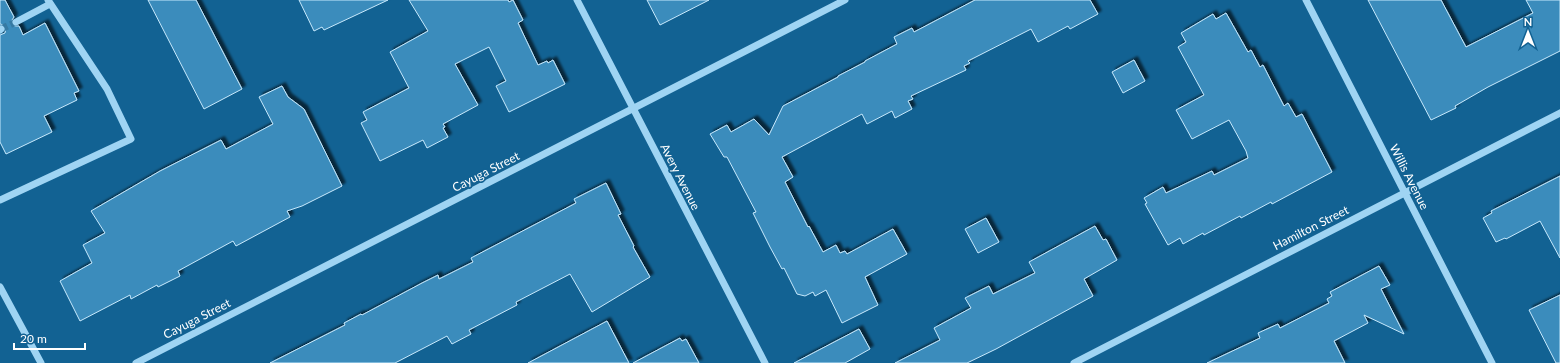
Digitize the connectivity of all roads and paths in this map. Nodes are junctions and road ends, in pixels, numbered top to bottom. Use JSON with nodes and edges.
{"nodes":[{"id":1,"x":577,"y":0,"type":"edge"},
{"id":2,"x":845,"y":0,"type":"edge"},
{"id":3,"x":1306,"y":0,"type":"edge"},
{"id":4,"x":49,"y":2,"type":"edge"},
{"id":5,"x":16,"y":22,"type":"tunnel mouth"},
{"id":6,"x":633,"y":109,"type":"junction"},
{"id":7,"x":1560,"y":113,"type":"edge"},
{"id":8,"x":1404,"y":192,"type":"junction"},
{"id":9,"x":0,"y":200,"type":"edge"},
{"id":10,"x":0,"y":287,"type":"edge"},
{"id":11,"x":41,"y":363,"type":"edge"},
{"id":12,"x":136,"y":363,"type":"edge"},
{"id":13,"x":765,"y":363,"type":"edge"},
{"id":14,"x":1074,"y":363,"type":"edge"},
{"id":15,"x":1492,"y":363,"type":"edge"}],
"edges":[{"from":1,"to":6,"type":"street","name":"Avery Avenue"},
{"from":2,"to":6,"type":"street","name":"Cayuga Street"},
{"from":3,"to":8,"type":"street","name":"Willis Avenue"},
{"from":4,"to":5,"type":"street"},
{"from":4,"to":9,"type":"street"},
{"from":6,"to":12,"type":"street","name":"Cayuga Street"},
{"from":6,"to":13,"type":"street","name":"Avery Avenue"},
{"from":7,"to":8,"type":"street","name":"Hamilton Street"},
{"from":8,"to":14,"type":"street","name":"Hamilton Street"},
{"from":8,"to":15,"type":"street","name":"Willis Avenue"},
{"from":10,"to":11,"type":"street"}]}
